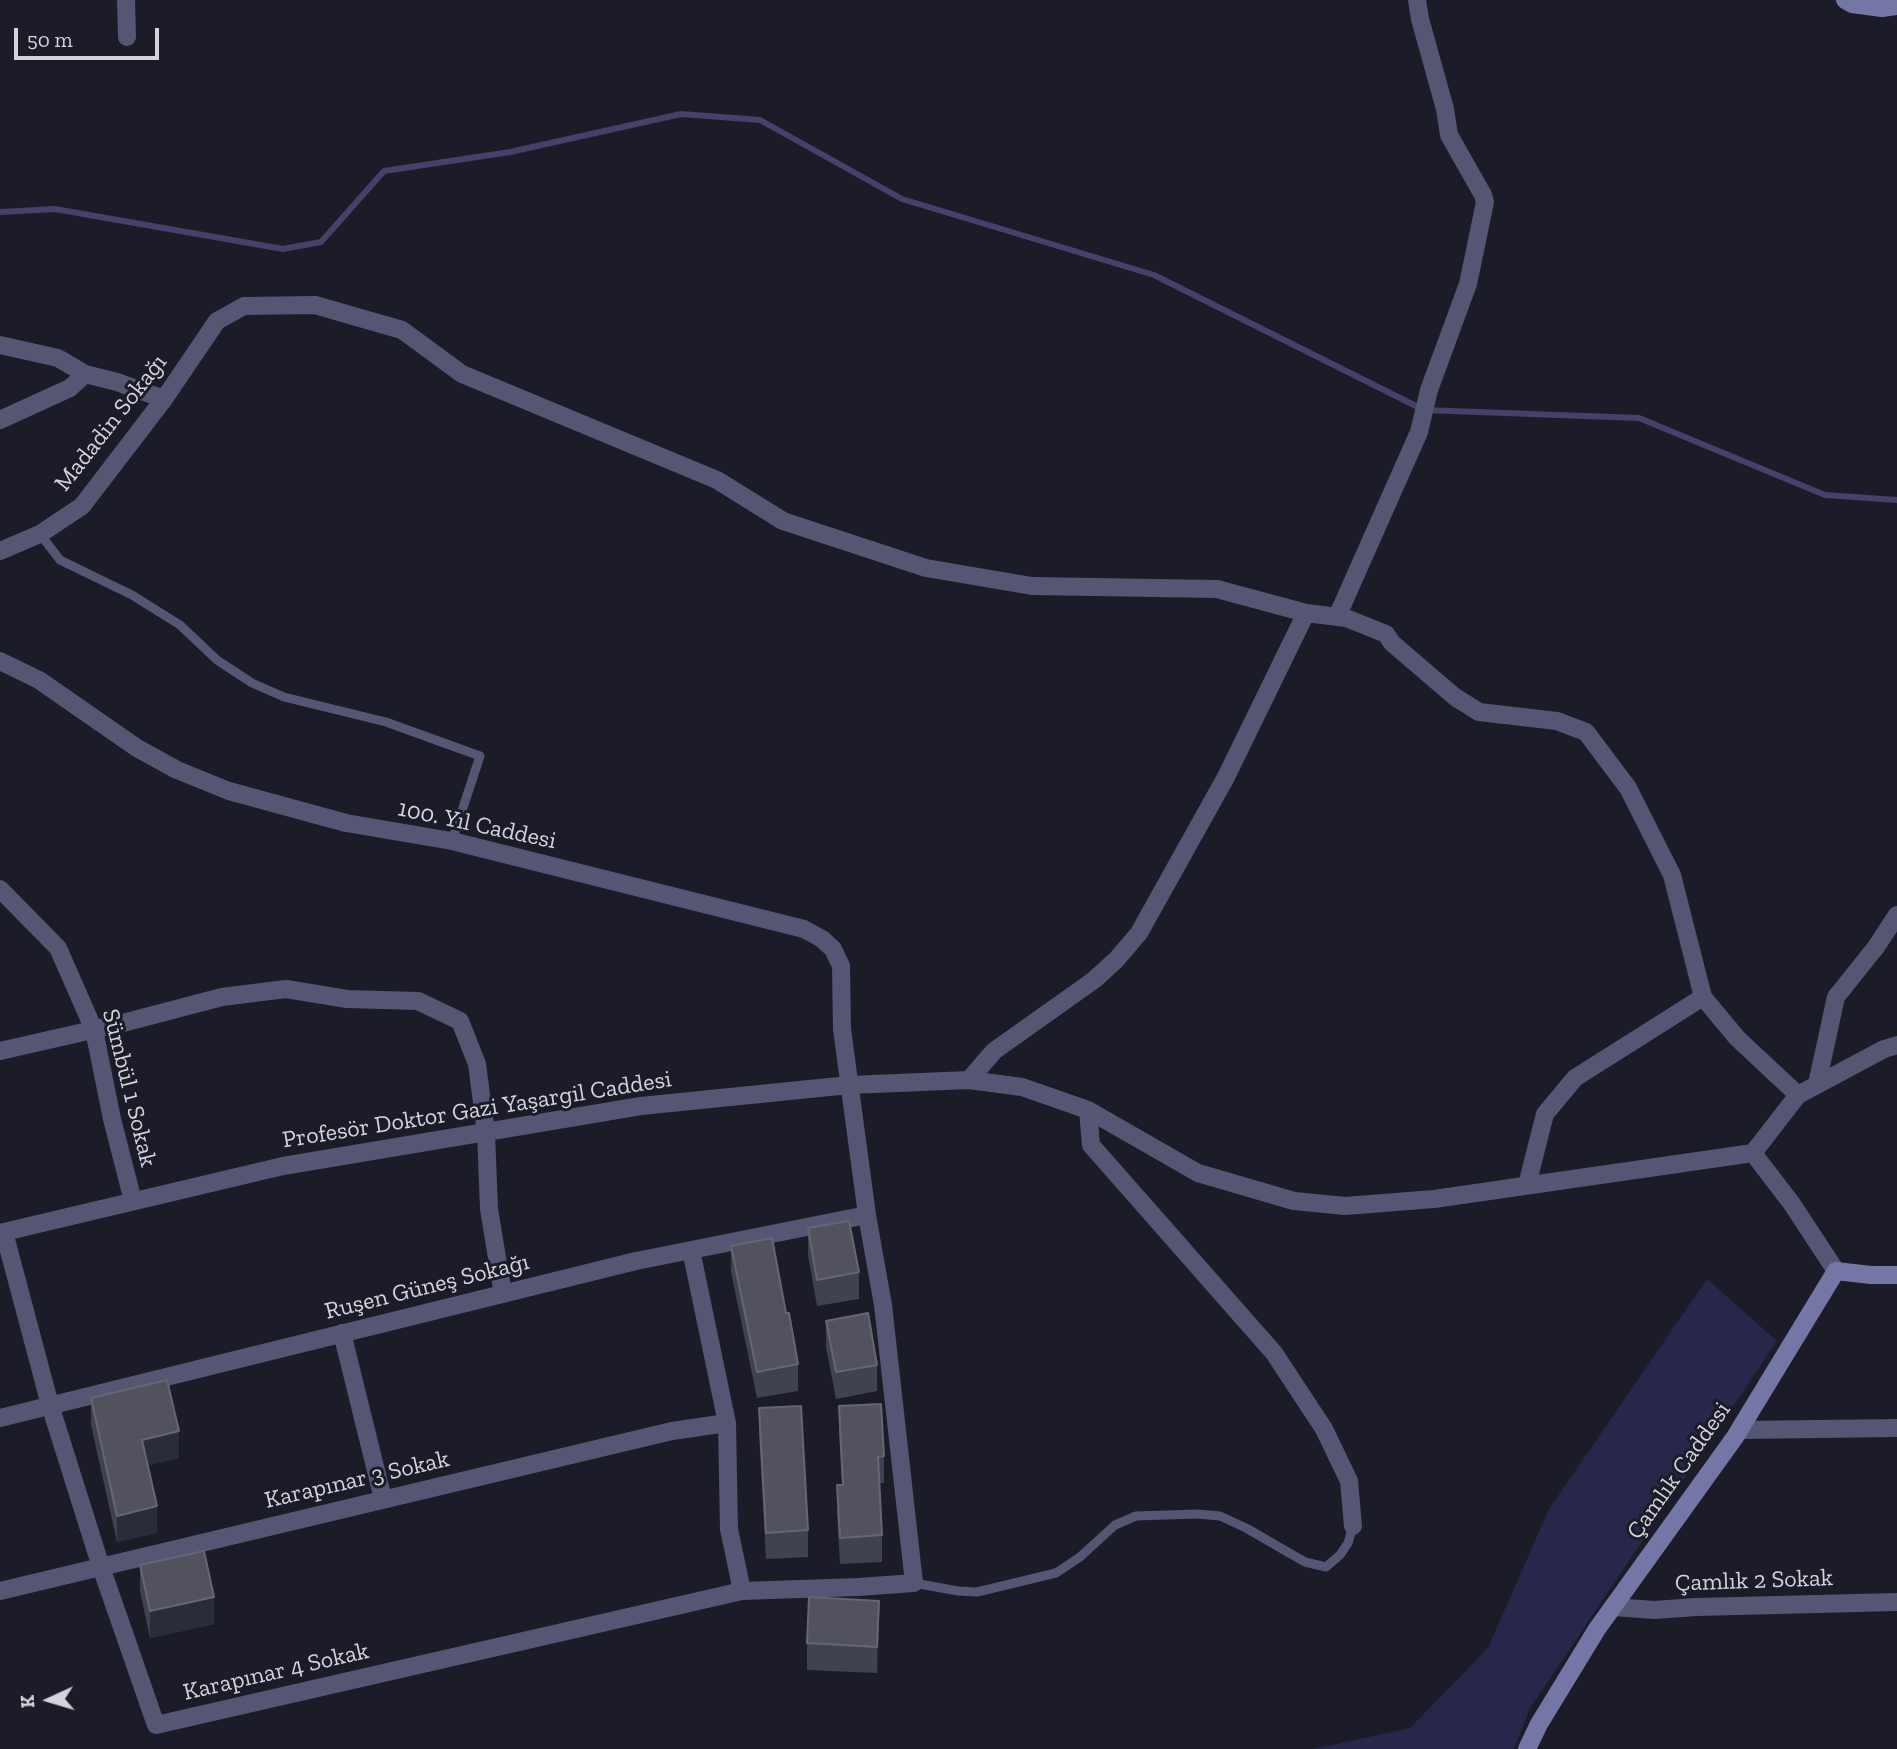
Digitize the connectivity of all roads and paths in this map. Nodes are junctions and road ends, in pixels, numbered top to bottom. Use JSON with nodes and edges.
{"nodes":[{"id":1,"x":126,"y":0,"type":"edge"},
{"id":2,"x":1418,"y":0,"type":"edge"},
{"id":3,"x":1845,"y":0,"type":"edge"},
{"id":4,"x":1897,"y":6,"type":"edge"},
{"id":5,"x":127,"y":37,"type":"dead end"},
{"id":6,"x":0,"y":345,"type":"edge"},
{"id":7,"x":85,"y":374,"type":"junction"},
{"id":8,"x":164,"y":399,"type":"junction"},
{"id":9,"x":0,"y":420,"type":"edge"},
{"id":10,"x":40,"y":534,"type":"junction"},
{"id":11,"x":0,"y":551,"type":"edge"},
{"id":12,"x":1306,"y":613,"type":"junction"},
{"id":13,"x":1337,"y":617,"type":"junction"},
{"id":14,"x":0,"y":661,"type":"edge"},
{"id":15,"x":452,"y":841,"type":"junction"},
{"id":16,"x":0,"y":889,"type":"edge"},
{"id":17,"x":1897,"y":915,"type":"edge"},
{"id":18,"x":1703,"y":997,"type":"junction"},
{"id":19,"x":94,"y":1030,"type":"junction"},
{"id":20,"x":1897,"y":1045,"type":"edge"},
{"id":21,"x":0,"y":1051,"type":"edge"},
{"id":22,"x":969,"y":1080,"type":"junction"},
{"id":23,"x":1817,"y":1084,"type":"junction"},
{"id":24,"x":849,"y":1085,"type":"junction"},
{"id":25,"x":1798,"y":1095,"type":"junction"},
{"id":26,"x":1088,"y":1110,"type":"junction"},
{"id":27,"x":486,"y":1133,"type":"junction"},
{"id":28,"x":1753,"y":1153,"type":"junction"},
{"id":29,"x":1527,"y":1185,"type":"junction"},
{"id":30,"x":133,"y":1201,"type":"junction"},
{"id":31,"x":867,"y":1215,"type":"junction"},
{"id":32,"x":2,"y":1233,"type":"edge"},
{"id":33,"x":691,"y":1250,"type":"junction"},
{"id":34,"x":1836,"y":1270,"type":"junction"},
{"id":35,"x":1897,"y":1275,"type":"edge"},
{"id":36,"x":503,"y":1294,"type":"junction"},
{"id":37,"x":342,"y":1333,"type":"junction"},
{"id":38,"x":50,"y":1405,"type":"junction"},
{"id":39,"x":0,"y":1418,"type":"edge"},
{"id":40,"x":727,"y":1423,"type":"junction"},
{"id":41,"x":1897,"y":1428,"type":"edge"},
{"id":42,"x":1740,"y":1430,"type":"junction"},
{"id":43,"x":383,"y":1499,"type":"junction"},
{"id":44,"x":1353,"y":1526,"type":"joint"},
{"id":45,"x":101,"y":1567,"type":"junction"},
{"id":46,"x":914,"y":1583,"type":"junction"},
{"id":47,"x":0,"y":1591,"type":"edge"},
{"id":48,"x":742,"y":1591,"type":"junction"},
{"id":49,"x":1897,"y":1602,"type":"edge"},
{"id":50,"x":1613,"y":1607,"type":"junction"},
{"id":51,"x":1527,"y":1749,"type":"edge"}],
"edges":[{"from":1,"to":5,"type":"street"},
{"from":2,"to":13,"type":"street"},
{"from":3,"to":4,"type":"street"},
{"from":6,"to":7,"type":"street"},
{"from":7,"to":8,"type":"street"},
{"from":7,"to":9,"type":"street"},
{"from":8,"to":10,"type":"street","name":"Madadin Sokağı"},
{"from":8,"to":12,"type":"street","name":"Madadin Sokağı"},
{"from":10,"to":11,"type":"street","name":"Madadin Sokağı"},
{"from":10,"to":15,"type":"lane"},
{"from":12,"to":13,"type":"street"},
{"from":12,"to":22,"type":"street"},
{"from":13,"to":18,"type":"street"},
{"from":14,"to":15,"type":"street","name":"100. Yıl Caddesi"},
{"from":15,"to":24,"type":"street","name":"100. Yıl Caddesi"},
{"from":16,"to":19,"type":"street","name":"Sümbül 1 Sokak"},
{"from":17,"to":23,"type":"street"},
{"from":18,"to":25,"type":"street"},
{"from":18,"to":29,"type":"street"},
{"from":19,"to":21,"type":"street"},
{"from":19,"to":27,"type":"street"},
{"from":19,"to":30,"type":"street","name":"Sümbül 1 Sokak"},
{"from":20,"to":23,"type":"street"},
{"from":22,"to":24,"type":"street","name":"Profesör Doktor Gazi Yaşargil Caddesi"},
{"from":22,"to":26,"type":"street","name":"Profesör Doktor Gazi Yaşargil Caddesi"},
{"from":23,"to":25,"type":"street"},
{"from":24,"to":27,"type":"street","name":"Profesör Doktor Gazi Yaşargil Caddesi"},
{"from":24,"to":31,"type":"street","name":"100. Yıl Caddesi"},
{"from":25,"to":28,"type":"street"},
{"from":26,"to":29,"type":"street","name":"Profesör Doktor Gazi Yaşargil Caddesi"},
{"from":26,"to":44,"type":"street"},
{"from":27,"to":30,"type":"street","name":"Profesör Doktor Gazi Yaşargil Caddesi"},
{"from":27,"to":36,"type":"street"},
{"from":28,"to":29,"type":"street","name":"Profesör Doktor Gazi Yaşargil Caddesi"},
{"from":28,"to":34,"type":"street"},
{"from":30,"to":32,"type":"street","name":"Profesör Doktor Gazi Yaşargil Caddesi"},
{"from":31,"to":33,"type":"street","name":"Ruşen Güneş Sokağı"},
{"from":31,"to":46,"type":"street","name":"100. Yıl Caddesi"},
{"from":32,"to":38,"type":"street","name":"Karapınar 4 Sokak"},
{"from":33,"to":36,"type":"street","name":"Ruşen Güneş Sokağı"},
{"from":33,"to":40,"type":"street"},
{"from":34,"to":35,"type":"street"},
{"from":34,"to":42,"type":"street","name":"Çamlık Caddesi"},
{"from":36,"to":37,"type":"street","name":"Ruşen Güneş Sokağı"},
{"from":37,"to":38,"type":"street","name":"Ruşen Güneş Sokağı"},
{"from":37,"to":43,"type":"street"},
{"from":38,"to":39,"type":"street","name":"Ruşen Güneş Sokağı"},
{"from":38,"to":45,"type":"street","name":"Karapınar 4 Sokak"},
{"from":40,"to":43,"type":"street","name":"Karapınar 3 Sokak"},
{"from":40,"to":48,"type":"street"},
{"from":41,"to":42,"type":"street"},
{"from":42,"to":50,"type":"street","name":"Çamlık Caddesi"},
{"from":43,"to":45,"type":"street","name":"Karapınar 3 Sokak"},
{"from":44,"to":46,"type":"lane"},
{"from":45,"to":47,"type":"street","name":"Karapınar 3 Sokak"},
{"from":45,"to":48,"type":"street","name":"Karapınar 4 Sokak"},
{"from":46,"to":48,"type":"street","name":"Karapınar 4 Sokak"},
{"from":49,"to":50,"type":"street","name":"Çamlık 2 Sokak"},
{"from":50,"to":51,"type":"street","name":"Çamlık Caddesi"}]}
